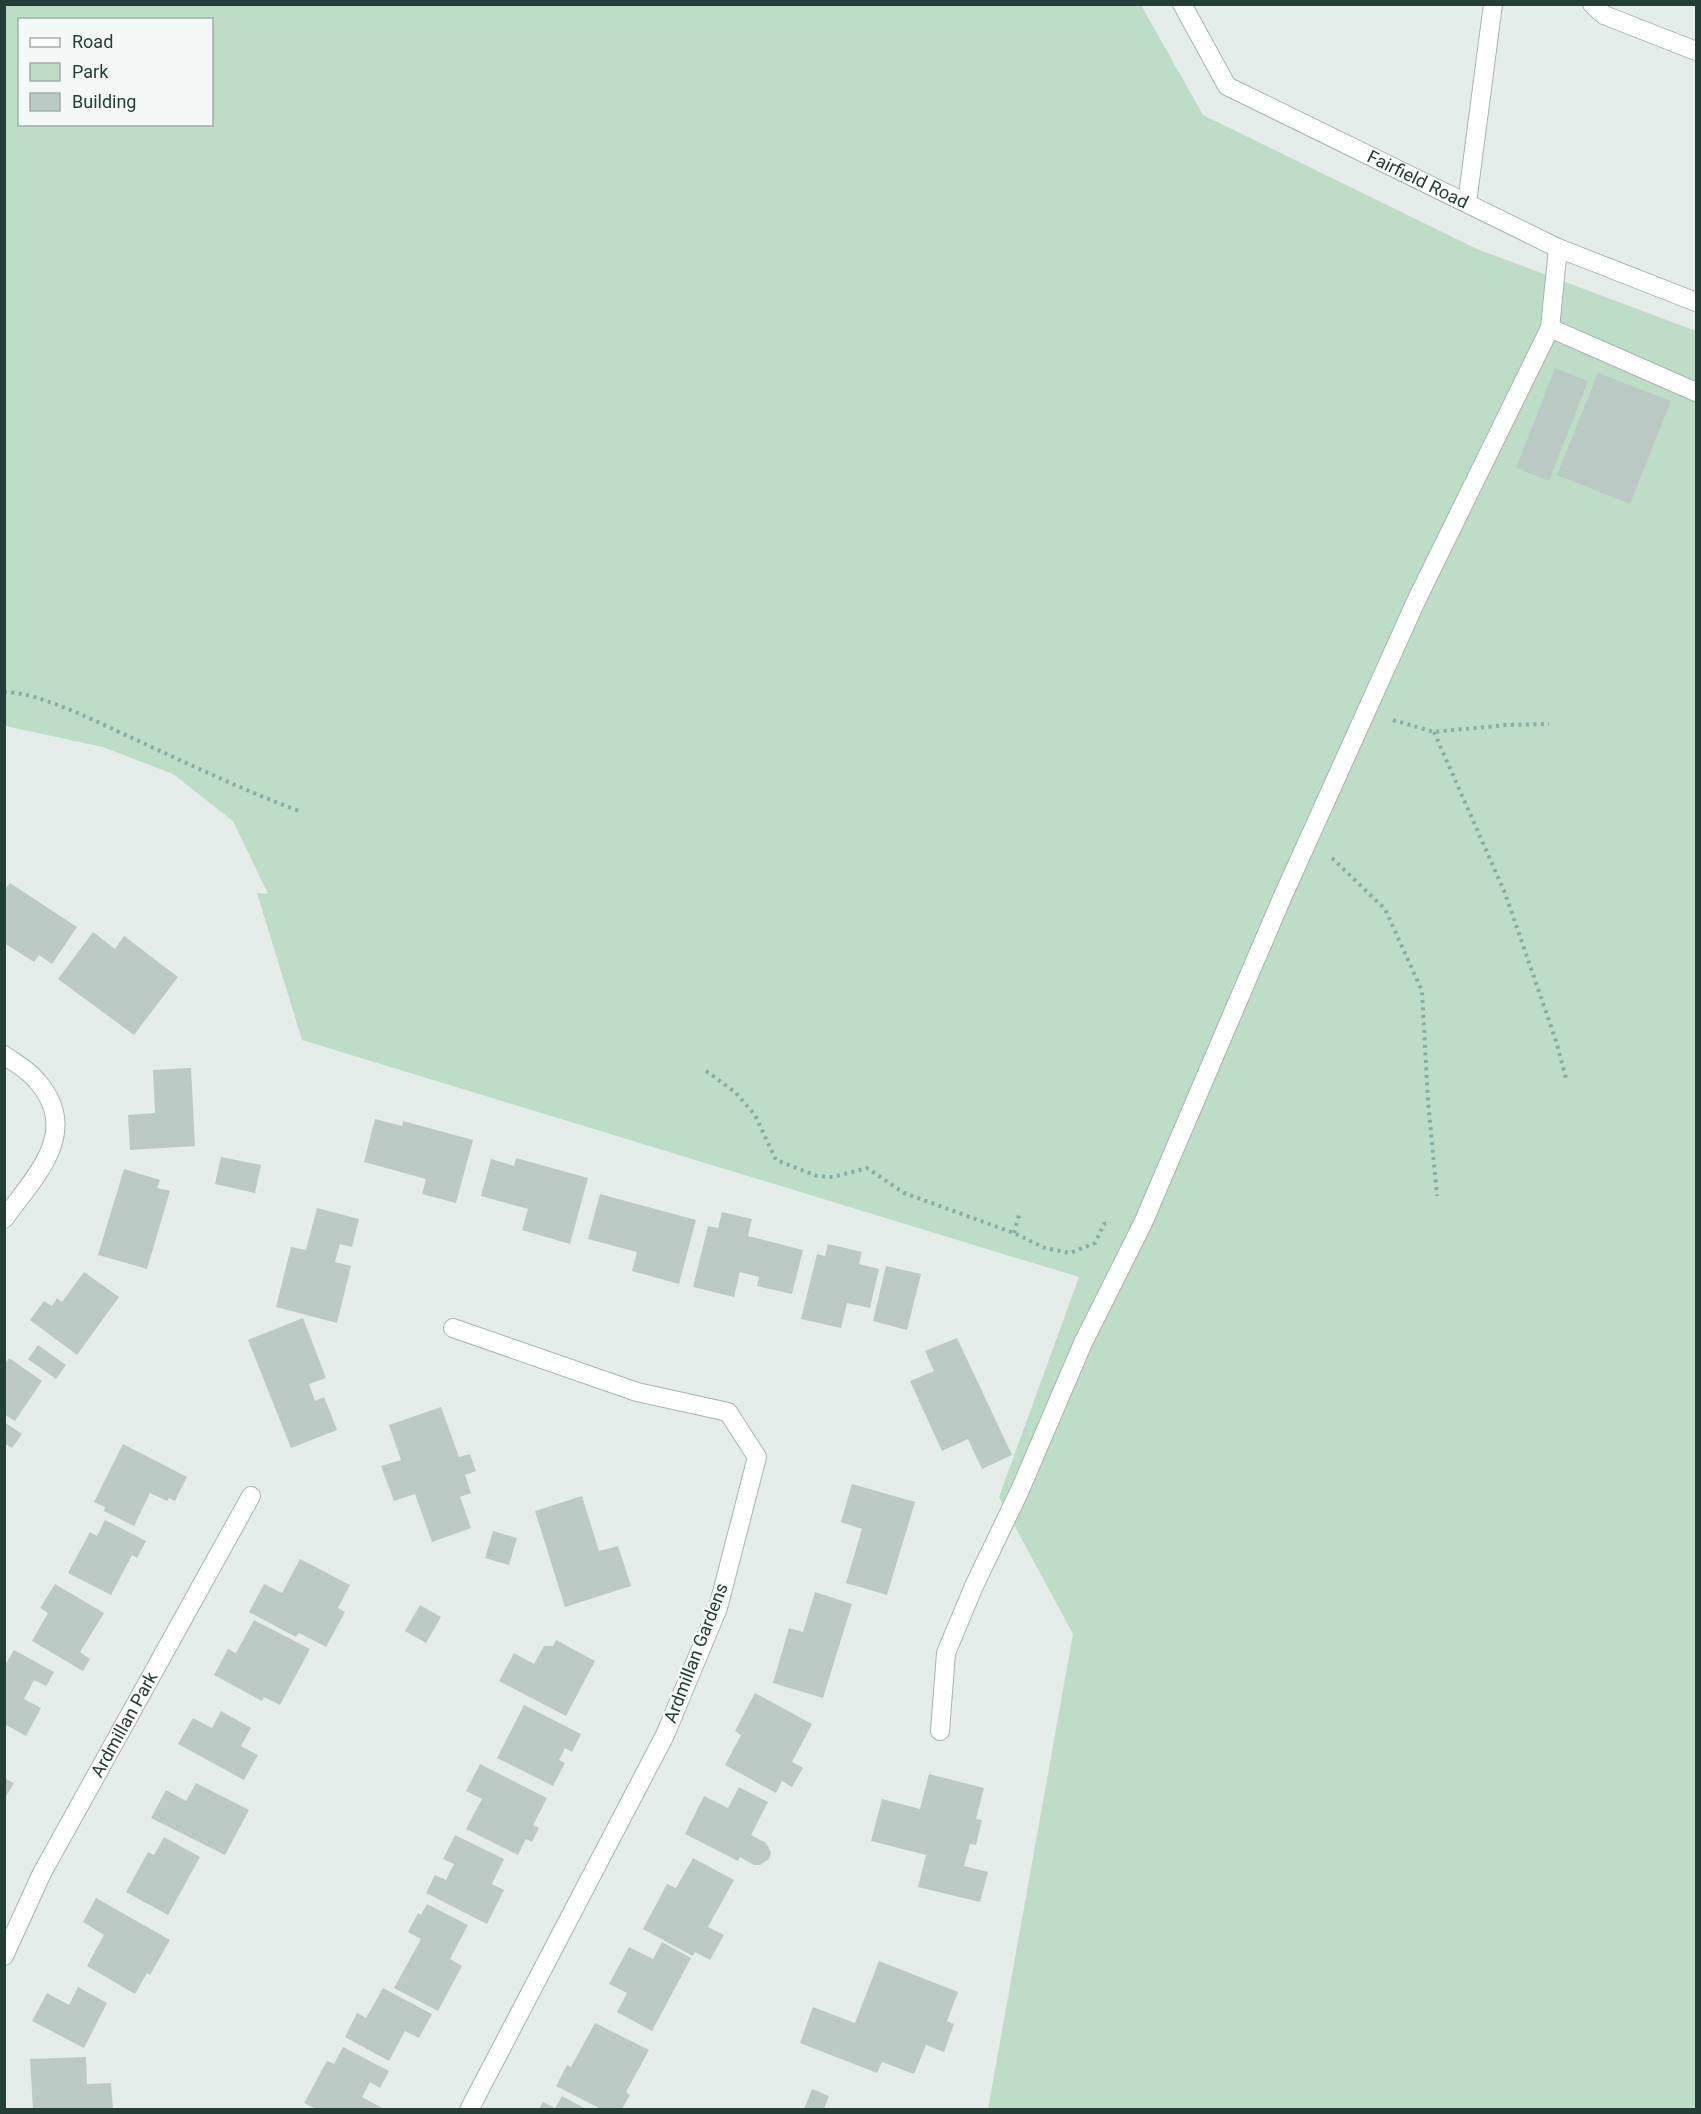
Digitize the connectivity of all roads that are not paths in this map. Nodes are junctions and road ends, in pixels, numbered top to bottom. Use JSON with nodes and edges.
{"nodes":[{"id":1,"x":1182,"y":4,"type":"edge"},
{"id":2,"x":1493,"y":4,"type":"edge"},
{"id":3,"x":1592,"y":4,"type":"edge"},
{"id":4,"x":1696,"y":51,"type":"edge"},
{"id":5,"x":1467,"y":203,"type":"junction"},
{"id":6,"x":1558,"y":248,"type":"junction"},
{"id":7,"x":1696,"y":303,"type":"edge"},
{"id":8,"x":1550,"y":328,"type":"junction"},
{"id":9,"x":1696,"y":392,"type":"edge"},
{"id":10,"x":4,"y":1055,"type":"edge"},
{"id":11,"x":4,"y":1219,"type":"edge"},
{"id":12,"x":453,"y":1328,"type":"dead end"},
{"id":13,"x":251,"y":1496,"type":"dead end"},
{"id":14,"x":940,"y":1731,"type":"dead end"},
{"id":15,"x":4,"y":1956,"type":"edge"},
{"id":16,"x":469,"y":2109,"type":"edge"}],
"edges":[{"from":1,"to":5,"type":"street","name":"Fairfield Road"},
{"from":2,"to":5,"type":"street"},
{"from":3,"to":4,"type":"street"},
{"from":5,"to":6,"type":"street","name":"Fairfield Road"},
{"from":6,"to":7,"type":"street","name":"Fairfield Road"},
{"from":6,"to":8,"type":"street"},
{"from":8,"to":9,"type":"street"},
{"from":8,"to":14,"type":"street"},
{"from":10,"to":11,"type":"street"},
{"from":12,"to":16,"type":"street","name":"Ardmillan Gardens"},
{"from":13,"to":15,"type":"street","name":"Ardmillan Park"}]}
